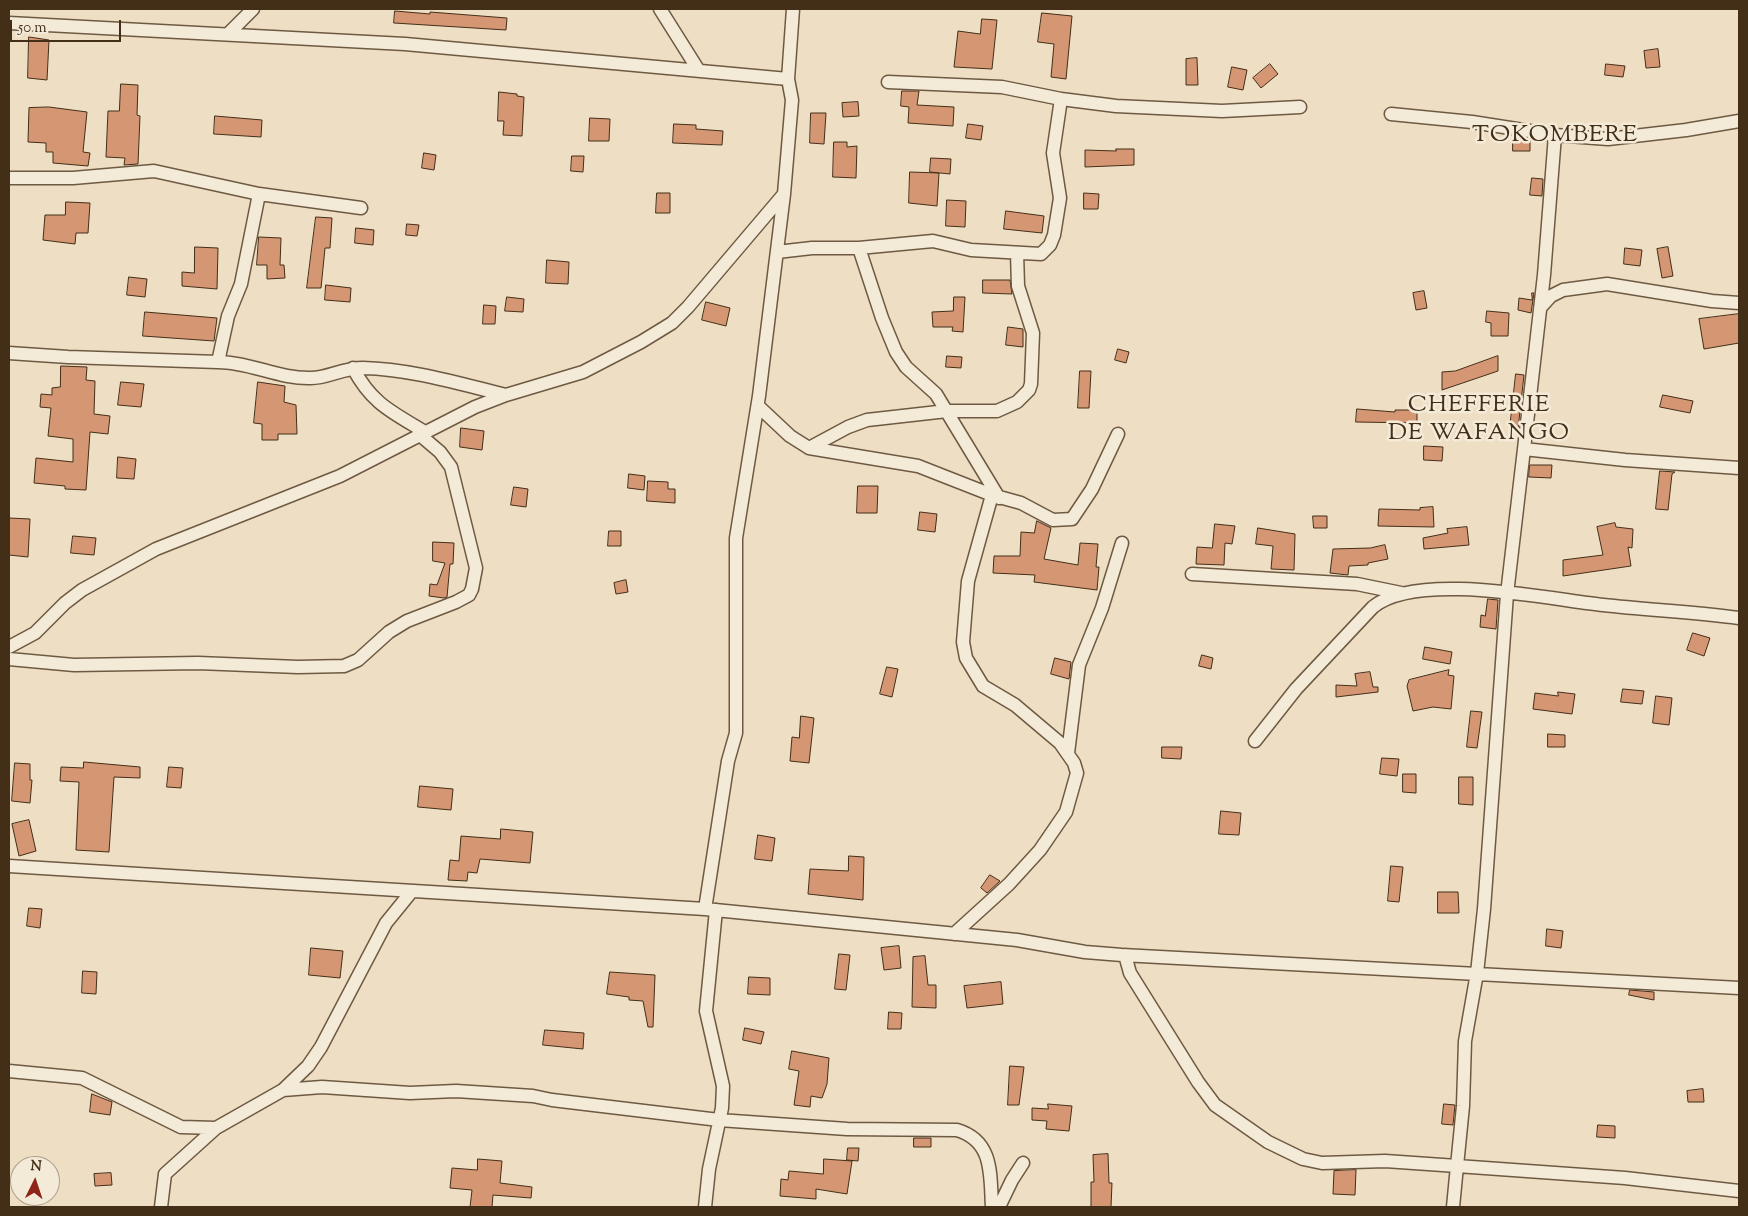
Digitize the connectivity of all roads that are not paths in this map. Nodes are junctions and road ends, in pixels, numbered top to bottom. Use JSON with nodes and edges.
{"nodes":[{"id":1,"x":253,"y":9,"type":"edge"},
{"id":2,"x":660,"y":9,"type":"edge"},
{"id":3,"x":793,"y":9,"type":"edge"},
{"id":4,"x":9,"y":23,"type":"edge"},
{"id":5,"x":228,"y":34,"type":"junction"},
{"id":6,"x":699,"y":70,"type":"junction"},
{"id":7,"x":788,"y":79,"type":"junction"},
{"id":8,"x":888,"y":82,"type":"dead end"},
{"id":9,"x":1061,"y":99,"type":"junction"},
{"id":10,"x":1300,"y":107,"type":"dead end"},
{"id":11,"x":1390,"y":114,"type":"dead end"},
{"id":12,"x":1739,"y":121,"type":"edge"},
{"id":13,"x":1556,"y":135,"type":"junction"},
{"id":14,"x":9,"y":178,"type":"edge"},
{"id":15,"x":259,"y":194,"type":"junction"},
{"id":16,"x":784,"y":194,"type":"junction"},
{"id":17,"x":361,"y":208,"type":"dead end"},
{"id":18,"x":859,"y":248,"type":"junction"},
{"id":19,"x":777,"y":252,"type":"junction"},
{"id":20,"x":1017,"y":253,"type":"junction"},
{"id":21,"x":1739,"y":303,"type":"edge"},
{"id":22,"x":1540,"y":308,"type":"junction"},
{"id":23,"x":9,"y":353,"type":"edge"},
{"id":24,"x":218,"y":362,"type":"junction"},
{"id":25,"x":354,"y":368,"type":"junction"},
{"id":26,"x":506,"y":394,"type":"junction"},
{"id":27,"x":758,"y":406,"type":"junction"},
{"id":28,"x":947,"y":411,"type":"junction"},
{"id":29,"x":422,"y":433,"type":"junction"},
{"id":30,"x":1118,"y":434,"type":"dead end"},
{"id":31,"x":809,"y":448,"type":"junction"},
{"id":32,"x":1524,"y":450,"type":"junction"},
{"id":33,"x":1739,"y":468,"type":"edge"},
{"id":34,"x":996,"y":497,"type":"junction"},
{"id":35,"x":1122,"y":543,"type":"dead end"},
{"id":36,"x":1192,"y":574,"type":"dead end"},
{"id":37,"x":1401,"y":593,"type":"junction"},
{"id":38,"x":1507,"y":594,"type":"junction"},
{"id":39,"x":1739,"y":618,"type":"edge"},
{"id":40,"x":9,"y":647,"type":"edge"},
{"id":41,"x":9,"y":659,"type":"edge"},
{"id":42,"x":1255,"y":740,"type":"dead end"},
{"id":43,"x":1068,"y":753,"type":"junction"},
{"id":44,"x":9,"y":866,"type":"edge"},
{"id":45,"x":412,"y":891,"type":"junction"},
{"id":46,"x":710,"y":909,"type":"junction"},
{"id":47,"x":954,"y":934,"type":"junction"},
{"id":48,"x":1124,"y":955,"type":"junction"},
{"id":49,"x":1477,"y":973,"type":"junction"},
{"id":50,"x":1739,"y":988,"type":"edge"},
{"id":51,"x":9,"y":1071,"type":"edge"},
{"id":52,"x":283,"y":1090,"type":"junction"},
{"id":53,"x":719,"y":1120,"type":"junction"},
{"id":54,"x":216,"y":1128,"type":"junction"},
{"id":55,"x":1023,"y":1163,"type":"dead end"},
{"id":56,"x":1457,"y":1166,"type":"junction"},
{"id":57,"x":1739,"y":1192,"type":"edge"},
{"id":58,"x":161,"y":1207,"type":"edge"},
{"id":59,"x":705,"y":1207,"type":"edge"},
{"id":60,"x":992,"y":1207,"type":"edge"},
{"id":61,"x":999,"y":1207,"type":"edge"},
{"id":62,"x":1453,"y":1207,"type":"edge"}],
"edges":[{"from":1,"to":5,"type":"street"},
{"from":2,"to":6,"type":"street"},
{"from":3,"to":7,"type":"street"},
{"from":4,"to":5,"type":"street"},
{"from":5,"to":6,"type":"street"},
{"from":6,"to":7,"type":"street"},
{"from":7,"to":16,"type":"street"},
{"from":8,"to":9,"type":"street"},
{"from":9,"to":10,"type":"street"},
{"from":9,"to":20,"type":"street"},
{"from":11,"to":13,"type":"street"},
{"from":12,"to":13,"type":"street"},
{"from":13,"to":22,"type":"street"},
{"from":14,"to":15,"type":"street"},
{"from":15,"to":17,"type":"street"},
{"from":15,"to":24,"type":"street"},
{"from":16,"to":19,"type":"street"},
{"from":16,"to":26,"type":"street"},
{"from":18,"to":19,"type":"street"},
{"from":18,"to":20,"type":"street"},
{"from":18,"to":28,"type":"street"},
{"from":19,"to":27,"type":"street"},
{"from":20,"to":28,"type":"street"},
{"from":21,"to":22,"type":"street"},
{"from":22,"to":32,"type":"street"},
{"from":23,"to":24,"type":"street"},
{"from":24,"to":25,"type":"street"},
{"from":25,"to":26,"type":"street"},
{"from":25,"to":29,"type":"street"},
{"from":26,"to":29,"type":"street"},
{"from":27,"to":31,"type":"street"},
{"from":27,"to":46,"type":"street"},
{"from":28,"to":31,"type":"street"},
{"from":28,"to":34,"type":"street"},
{"from":29,"to":40,"type":"street"},
{"from":29,"to":41,"type":"street"},
{"from":30,"to":34,"type":"street"},
{"from":31,"to":34,"type":"street"},
{"from":32,"to":33,"type":"street"},
{"from":32,"to":38,"type":"street"},
{"from":34,"to":43,"type":"street"},
{"from":35,"to":43,"type":"street"},
{"from":36,"to":37,"type":"street"},
{"from":37,"to":38,"type":"street"},
{"from":37,"to":42,"type":"street"},
{"from":38,"to":39,"type":"street"},
{"from":38,"to":49,"type":"street"},
{"from":43,"to":47,"type":"street"},
{"from":44,"to":45,"type":"street"},
{"from":45,"to":46,"type":"street"},
{"from":45,"to":52,"type":"street"},
{"from":46,"to":47,"type":"street"},
{"from":46,"to":53,"type":"street"},
{"from":47,"to":48,"type":"street"},
{"from":48,"to":49,"type":"street"},
{"from":48,"to":56,"type":"street"},
{"from":49,"to":50,"type":"street"},
{"from":49,"to":56,"type":"street"},
{"from":51,"to":54,"type":"street"},
{"from":52,"to":53,"type":"street"},
{"from":52,"to":54,"type":"street"},
{"from":53,"to":59,"type":"street"},
{"from":53,"to":60,"type":"street"},
{"from":54,"to":58,"type":"street"},
{"from":55,"to":61,"type":"street"},
{"from":56,"to":57,"type":"street"},
{"from":56,"to":62,"type":"street"}]}
